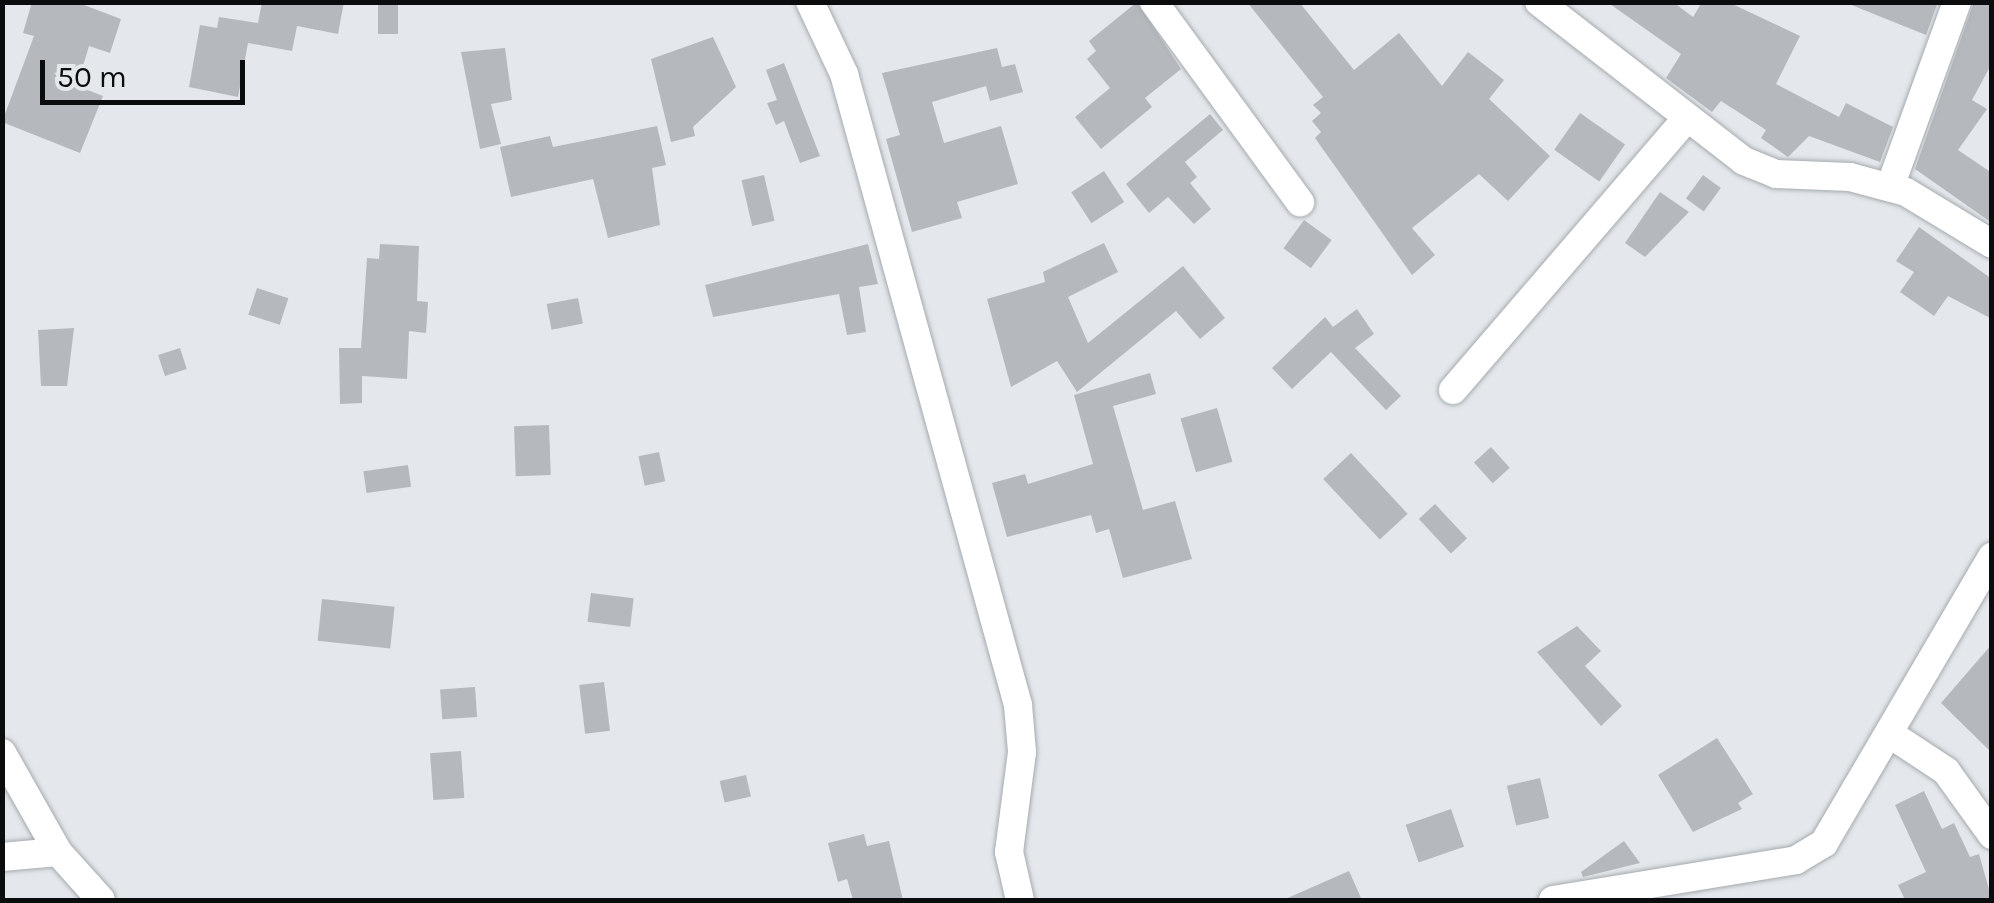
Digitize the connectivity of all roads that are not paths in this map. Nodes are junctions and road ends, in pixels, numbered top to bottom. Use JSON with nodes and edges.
{"nodes":[{"id":1,"x":810,"y":2,"type":"edge"},
{"id":2,"x":1154,"y":2,"type":"edge"},
{"id":3,"x":1539,"y":2,"type":"edge"},
{"id":4,"x":1957,"y":2,"type":"edge"},
{"id":5,"x":1684,"y":120,"type":"junction"},
{"id":6,"x":1890,"y":187,"type":"junction"},
{"id":7,"x":1300,"y":202,"type":"dead end"},
{"id":8,"x":1992,"y":244,"type":"edge"},
{"id":9,"x":1453,"y":390,"type":"dead end"},
{"id":10,"x":1992,"y":556,"type":"edge"},
{"id":11,"x":1893,"y":736,"type":"junction"},
{"id":12,"x":2,"y":753,"type":"edge"},
{"id":13,"x":1992,"y":835,"type":"edge"},
{"id":14,"x":58,"y":852,"type":"junction"},
{"id":15,"x":2,"y":857,"type":"edge"},
{"id":16,"x":101,"y":900,"type":"edge"},
{"id":17,"x":1020,"y":900,"type":"edge"},
{"id":18,"x":1554,"y":900,"type":"edge"}],
"edges":[{"from":1,"to":17,"type":"street"},
{"from":2,"to":7,"type":"street"},
{"from":3,"to":5,"type":"street"},
{"from":4,"to":6,"type":"street"},
{"from":5,"to":6,"type":"street"},
{"from":5,"to":9,"type":"street"},
{"from":6,"to":8,"type":"street"},
{"from":10,"to":11,"type":"street"},
{"from":11,"to":13,"type":"street"},
{"from":11,"to":18,"type":"street"},
{"from":12,"to":14,"type":"street"},
{"from":14,"to":15,"type":"street"},
{"from":14,"to":16,"type":"street"}]}
